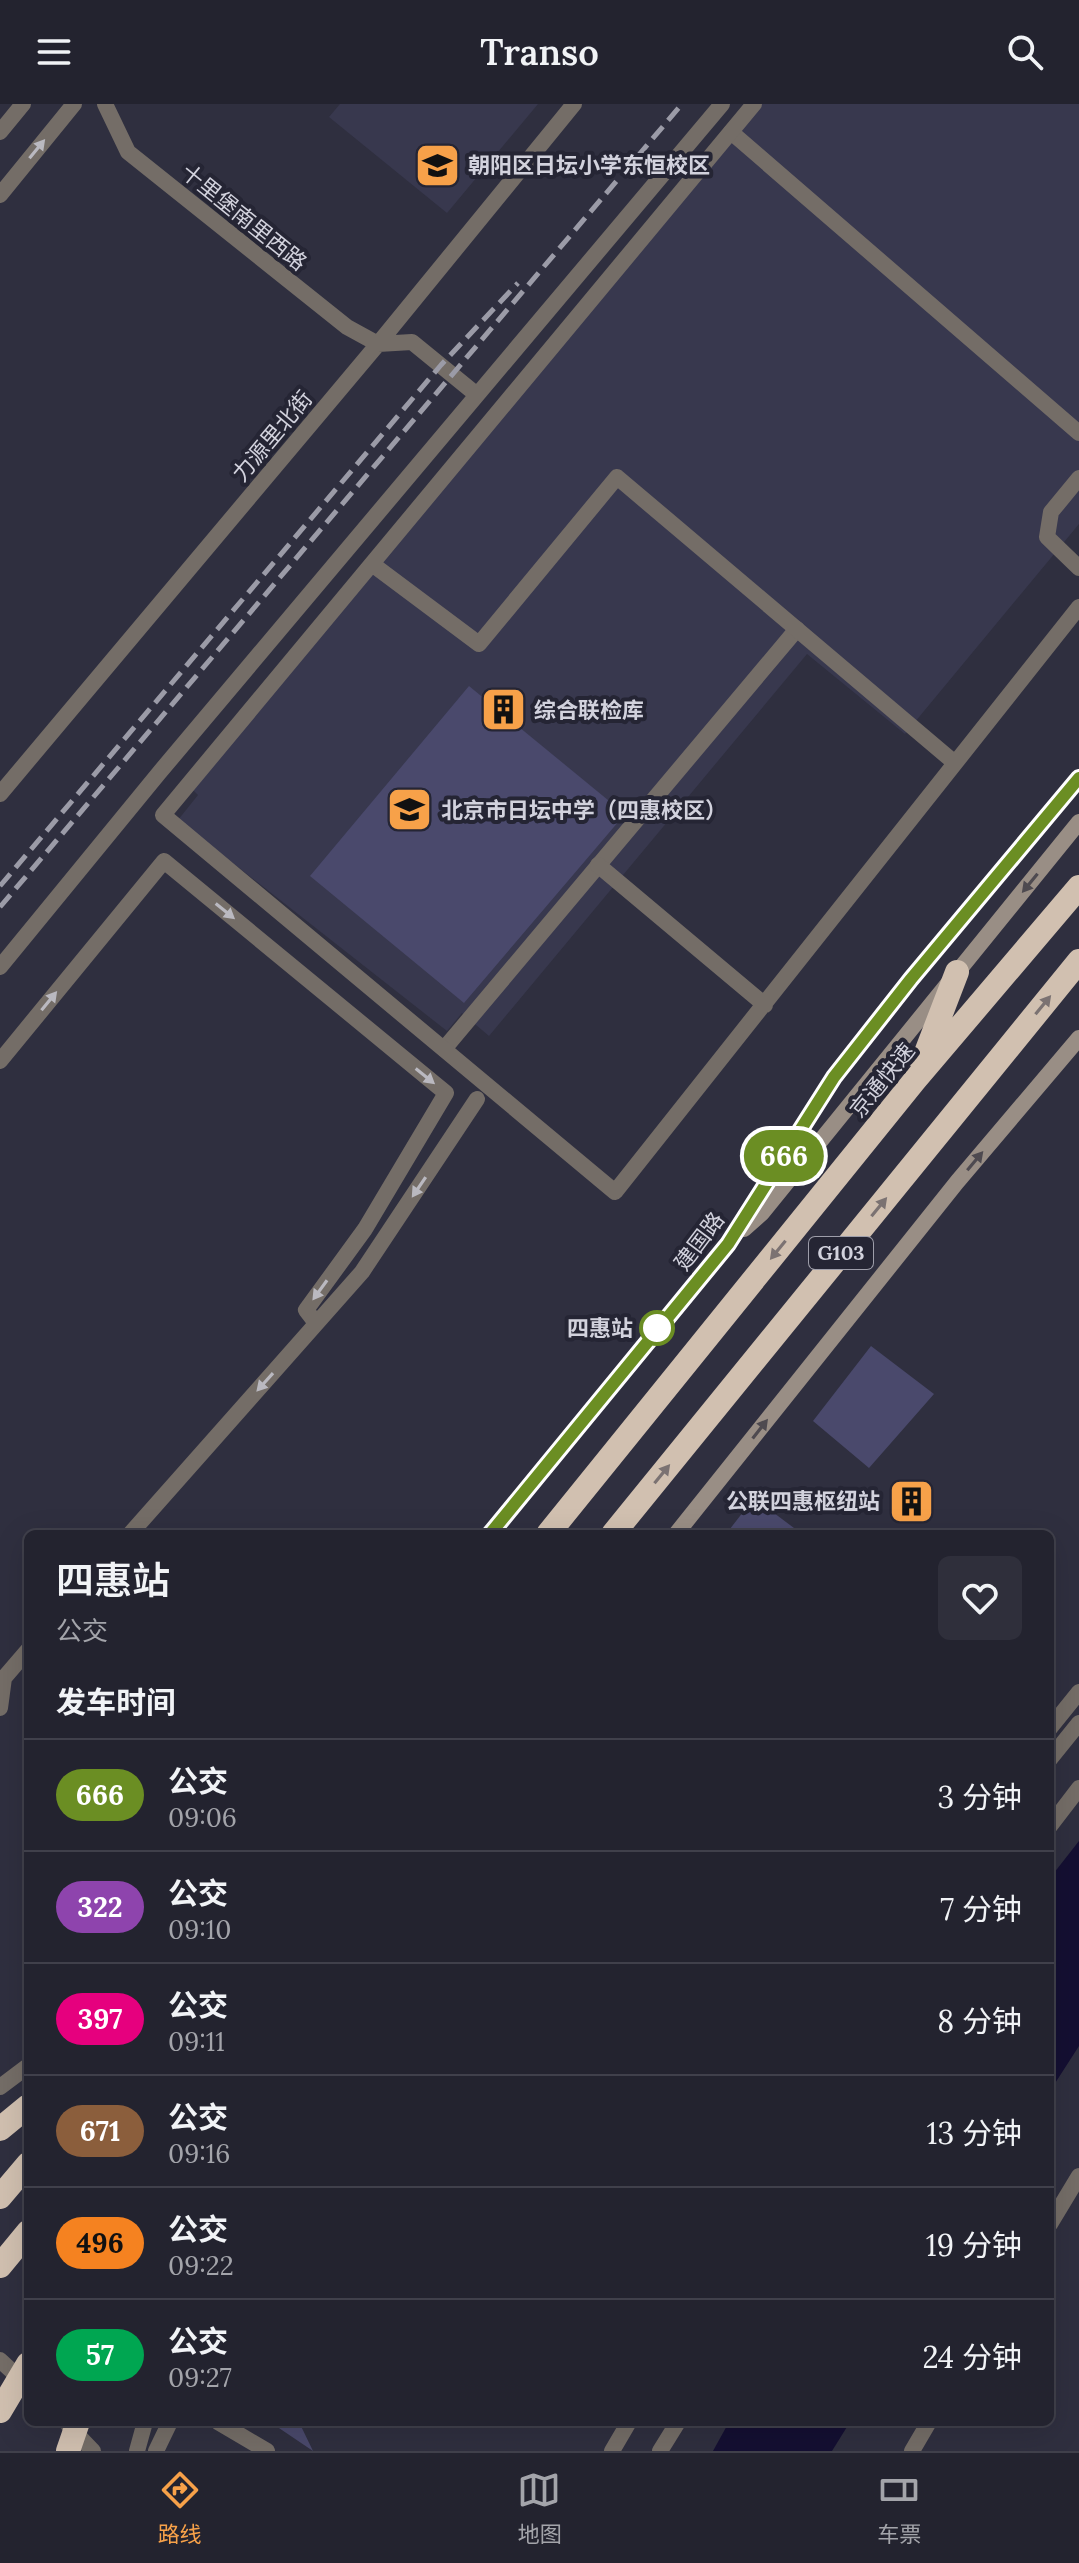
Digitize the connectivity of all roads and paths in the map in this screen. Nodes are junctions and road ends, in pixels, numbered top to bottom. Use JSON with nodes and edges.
{"nodes":[{"id":1,"x":23,"y":104,"type":"edge"},
{"id":2,"x":74,"y":104,"type":"edge"},
{"id":3,"x":105,"y":104,"type":"edge"},
{"id":4,"x":574,"y":104,"type":"edge"},
{"id":5,"x":722,"y":104,"type":"edge"},
{"id":6,"x":754,"y":104,"type":"edge"},
{"id":7,"x":0,"y":132,"type":"edge"},
{"id":8,"x":731,"y":132,"type":"junction"},
{"id":9,"x":0,"y":195,"type":"edge"},
{"id":10,"x":378,"y":344,"type":"junction"},
{"id":11,"x":477,"y":395,"type":"junction"},
{"id":12,"x":1079,"y":433,"type":"edge"},
{"id":13,"x":1079,"y":478,"type":"edge"},
{"id":14,"x":372,"y":564,"type":"junction"},
{"id":15,"x":1079,"y":568,"type":"edge"},
{"id":16,"x":1079,"y":607,"type":"edge"},
{"id":17,"x":797,"y":629,"type":"junction"},
{"id":18,"x":955,"y":763,"type":"junction"},
{"id":19,"x":1079,"y":778,"type":"edge"},
{"id":20,"x":0,"y":794,"type":"edge"},
{"id":21,"x":1079,"y":822,"type":"edge"},
{"id":22,"x":598,"y":865,"type":"junction"},
{"id":23,"x":1079,"y":887,"type":"edge"},
{"id":24,"x":1076,"y":966,"type":"edge"},
{"id":25,"x":0,"y":967,"type":"edge"},
{"id":26,"x":957,"y":972,"type":"junction"},
{"id":27,"x":765,"y":1005,"type":"junction"},
{"id":28,"x":1079,"y":1038,"type":"edge"},
{"id":29,"x":444,"y":1049,"type":"junction"},
{"id":30,"x":0,"y":1061,"type":"edge"},
{"id":31,"x":915,"y":1080,"type":"junction"},
{"id":32,"x":477,"y":1099,"type":"dead end"},
{"id":33,"x":728,"y":1244,"type":"junction"},
{"id":34,"x":316,"y":1323,"type":"junction"},
{"id":35,"x":134,"y":1530,"type":"edge"},
{"id":36,"x":493,"y":1530,"type":"edge"},
{"id":37,"x":551,"y":1530,"type":"edge"},
{"id":38,"x":616,"y":1530,"type":"edge"},
{"id":39,"x":679,"y":1530,"type":"edge"},
{"id":40,"x":24,"y":1654,"type":"edge"},
{"id":41,"x":2,"y":1676,"type":"edge"},
{"id":42,"x":1079,"y":1692,"type":"edge"},
{"id":43,"x":0,"y":1708,"type":"edge"},
{"id":44,"x":1054,"y":1723,"type":"edge"},
{"id":45,"x":1079,"y":1723,"type":"edge"},
{"id":46,"x":1054,"y":1754,"type":"edge"},
{"id":47,"x":1079,"y":1788,"type":"edge"},
{"id":48,"x":1054,"y":1821,"type":"edge"},
{"id":49,"x":24,"y":2069,"type":"edge"},
{"id":50,"x":0,"y":2087,"type":"edge"},
{"id":51,"x":24,"y":2109,"type":"edge"},
{"id":52,"x":0,"y":2129,"type":"edge"},
{"id":53,"x":24,"y":2169,"type":"edge"},
{"id":54,"x":1079,"y":2176,"type":"edge"},
{"id":55,"x":0,"y":2197,"type":"edge"},
{"id":56,"x":1054,"y":2217,"type":"edge"},
{"id":57,"x":24,"y":2237,"type":"edge"},
{"id":58,"x":0,"y":2266,"type":"edge"},
{"id":59,"x":0,"y":2360,"type":"edge"},
{"id":60,"x":24,"y":2371,"type":"edge"},
{"id":61,"x":24,"y":2382,"type":"edge"},
{"id":62,"x":0,"y":2411,"type":"edge"},
{"id":63,"x":69,"y":2426,"type":"edge"},
{"id":64,"x":77,"y":2426,"type":"edge"},
{"id":65,"x":144,"y":2426,"type":"edge"},
{"id":66,"x":168,"y":2426,"type":"edge"},
{"id":67,"x":225,"y":2426,"type":"edge"},
{"id":68,"x":627,"y":2426,"type":"edge"},
{"id":69,"x":676,"y":2426,"type":"edge"},
{"id":70,"x":927,"y":2426,"type":"edge"},
{"id":71,"x":68,"y":2451,"type":"edge"},
{"id":72,"x":93,"y":2451,"type":"edge"},
{"id":73,"x":137,"y":2451,"type":"edge"},
{"id":74,"x":156,"y":2451,"type":"edge"},
{"id":75,"x":267,"y":2451,"type":"edge"},
{"id":76,"x":612,"y":2451,"type":"edge"},
{"id":77,"x":660,"y":2451,"type":"edge"},
{"id":78,"x":912,"y":2451,"type":"edge"}],
"edges":[{"from":1,"to":7,"type":"street"},
{"from":9,"to":2,"type":"street","one_way":true},
{"from":3,"to":10,"type":"street","name":"十里堡南里西路"},
{"from":4,"to":10,"type":"street","name":"力源里北街"},
{"from":5,"to":11,"type":"street"},
{"from":6,"to":8,"type":"street","bridge":true},
{"from":8,"to":12,"type":"street"},
{"from":8,"to":14,"type":"street","bridge":true},
{"from":10,"to":11,"type":"street"},
{"from":10,"to":20,"type":"street","name":"力源里北街"},
{"from":11,"to":25,"type":"street"},
{"from":13,"to":15,"type":"street"},
{"from":14,"to":17,"type":"street","bridge":true},
{"from":14,"to":29,"type":"street","bridge":true},
{"from":16,"to":18,"type":"street","bridge":true},
{"from":17,"to":18,"type":"street","bridge":true},
{"from":17,"to":22,"type":"street"},
{"from":18,"to":27,"type":"street","bridge":true},
{"from":19,"to":33,"type":"main road","name":"建国路"},
{"from":21,"to":26,"type":"main road","one_way":true},
{"from":22,"to":27,"type":"street","bridge":true},
{"from":22,"to":29,"type":"street"},
{"from":23,"to":31,"type":"highway","name":"京通快速","number":"G103"},
{"from":38,"to":24,"type":"highway","number":"G103","one_way":true},
{"from":26,"to":31,"type":"highway"},
{"from":26,"to":33,"type":"main road"},
{"from":27,"to":29,"type":"street","bridge":true},
{"from":39,"to":28,"type":"main road","one_way":true},
{"from":30,"to":34,"type":"street","one_way":true},
{"from":31,"to":37,"type":"highway","name":"京通快速","number":"G103","one_way":true},
{"from":32,"to":34,"type":"street","one_way":true},
{"from":33,"to":36,"type":"main road","name":"建国路"},
{"from":34,"to":35,"type":"street","one_way":true},
{"from":40,"to":41,"type":"street"},
{"from":41,"to":43,"type":"street"},
{"from":42,"to":44,"type":"street"},
{"from":45,"to":46,"type":"street"},
{"from":47,"to":48,"type":"street"},
{"from":49,"to":50,"type":"street"},
{"from":51,"to":52,"type":"highway"},
{"from":53,"to":55,"type":"highway"},
{"from":54,"to":56,"type":"street"},
{"from":57,"to":58,"type":"highway"},
{"from":59,"to":61,"type":"street"},
{"from":60,"to":62,"type":"highway","bridge":true},
{"from":63,"to":72,"type":"street"},
{"from":64,"to":71,"type":"highway","bridge":true},
{"from":65,"to":73,"type":"street"},
{"from":66,"to":74,"type":"street"},
{"from":67,"to":75,"type":"street"},
{"from":68,"to":76,"type":"street"},
{"from":69,"to":77,"type":"street"},
{"from":70,"to":78,"type":"street"}]}
